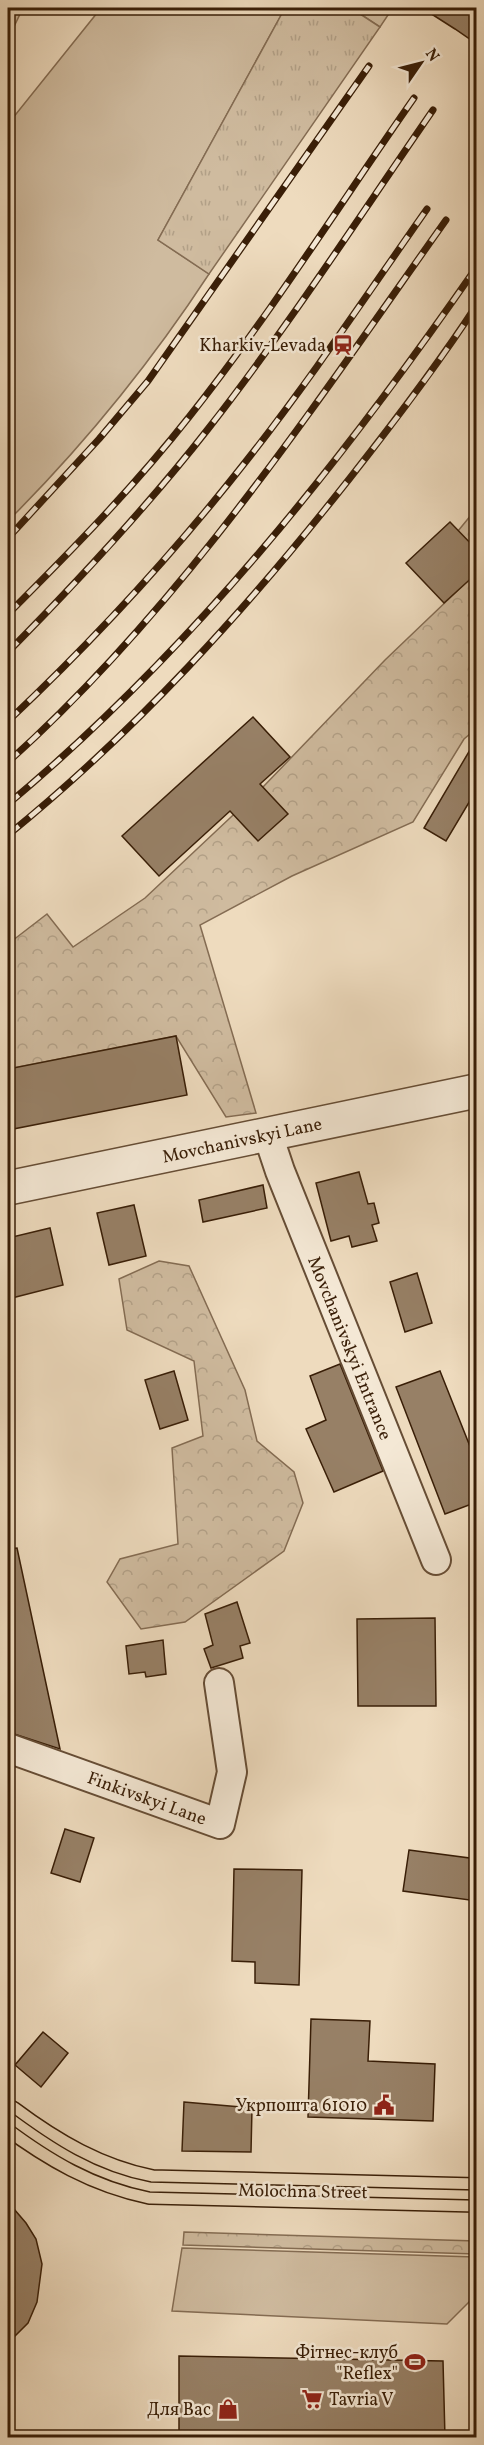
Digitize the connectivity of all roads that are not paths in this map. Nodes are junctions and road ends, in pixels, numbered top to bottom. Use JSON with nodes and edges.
{"nodes":[{"id":1,"x":477,"y":1091,"type":"edge"},
{"id":2,"x":268,"y":1135,"type":"junction"},
{"id":3,"x":8,"y":1188,"type":"edge"},
{"id":4,"x":436,"y":1560,"type":"dead end"},
{"id":5,"x":219,"y":1683,"type":"dead end"},
{"id":6,"x":8,"y":1748,"type":"edge"},
{"id":7,"x":8,"y":2117,"type":"edge"},
{"id":8,"x":477,"y":2195,"type":"edge"}],
"edges":[{"from":1,"to":2,"type":"street","name":"Movchanivskyi Lane"},
{"from":2,"to":3,"type":"street","name":"Movchanivskyi Lane"},
{"from":2,"to":4,"type":"street","name":"Movchanivskyi Entrance"},
{"from":5,"to":6,"type":"street","name":"Finkivskyi Lane"},
{"from":7,"to":8,"type":"main road","name":"Molochna Street"}]}
